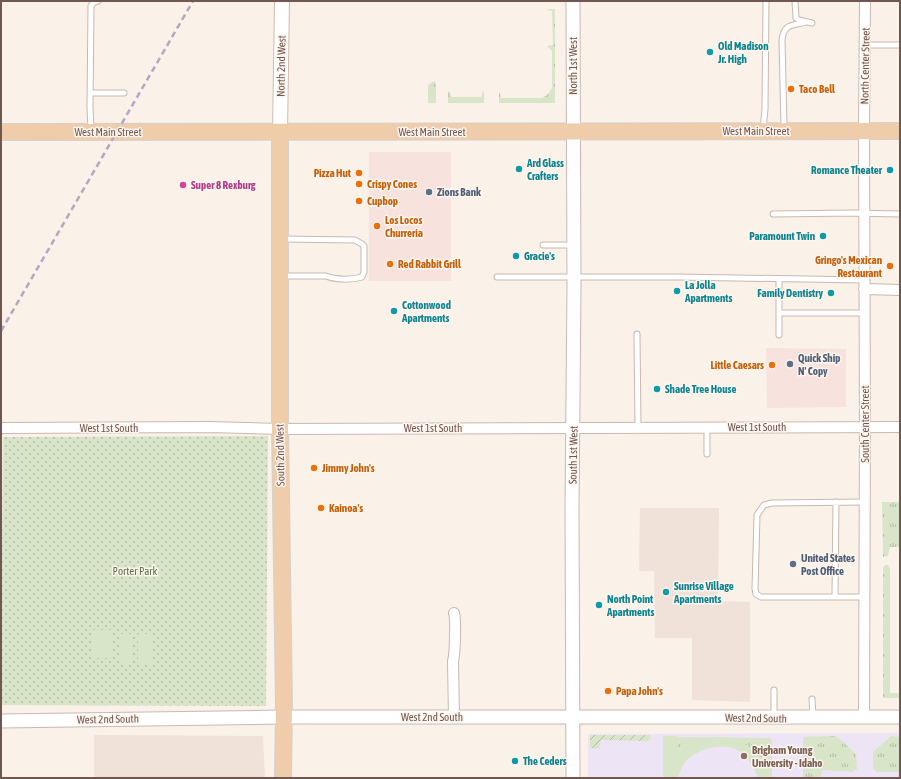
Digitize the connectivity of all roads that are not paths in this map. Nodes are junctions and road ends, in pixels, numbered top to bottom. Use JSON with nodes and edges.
{"nodes":[{"id":1,"x":98,"y":1,"type":"edge"},
{"id":2,"x":282,"y":1,"type":"edge"},
{"id":3,"x":573,"y":1,"type":"edge"},
{"id":4,"x":766,"y":1,"type":"edge"},
{"id":5,"x":795,"y":1,"type":"edge"},
{"id":6,"x":865,"y":1,"type":"edge"},
{"id":7,"x":806,"y":22,"type":"junction"},
{"id":8,"x":812,"y":23,"type":"dead end"},
{"id":9,"x":865,"y":45,"type":"junction"},
{"id":10,"x":900,"y":45,"type":"edge"},
{"id":11,"x":90,"y":93,"type":"junction"},
{"id":12,"x":124,"y":93,"type":"dead end"},
{"id":13,"x":573,"y":131,"type":"junction"},
{"id":14,"x":763,"y":131,"type":"junction"},
{"id":15,"x":784,"y":131,"type":"junction"},
{"id":16,"x":864,"y":131,"type":"junction"},
{"id":17,"x":900,"y":131,"type":"edge"},
{"id":18,"x":1,"y":132,"type":"edge"},
{"id":19,"x":91,"y":132,"type":"junction"},
{"id":20,"x":280,"y":132,"type":"junction"},
{"id":21,"x":773,"y":214,"type":"dead end"},
{"id":22,"x":864,"y":214,"type":"junction"},
{"id":23,"x":900,"y":214,"type":"edge"},
{"id":24,"x":280,"y":239,"type":"junction"},
{"id":25,"x":543,"y":245,"type":"dead end"},
{"id":26,"x":574,"y":245,"type":"junction"},
{"id":27,"x":280,"y":276,"type":"junction"},
{"id":28,"x":497,"y":277,"type":"dead end"},
{"id":29,"x":574,"y":277,"type":"junction"},
{"id":30,"x":779,"y":279,"type":"junction"},
{"id":31,"x":864,"y":285,"type":"junction"},
{"id":32,"x":900,"y":290,"type":"edge"},
{"id":33,"x":779,"y":313,"type":"junction"},
{"id":34,"x":864,"y":313,"type":"junction"},
{"id":35,"x":638,"y":334,"type":"dead end"},
{"id":36,"x":779,"y":335,"type":"dead end"},
{"id":37,"x":865,"y":427,"type":"junction"},
{"id":38,"x":900,"y":427,"type":"edge"},
{"id":39,"x":1,"y":428,"type":"edge"},
{"id":40,"x":573,"y":428,"type":"junction"},
{"id":41,"x":638,"y":428,"type":"junction"},
{"id":42,"x":707,"y":428,"type":"junction"},
{"id":43,"x":280,"y":429,"type":"junction"},
{"id":44,"x":707,"y":454,"type":"dead end"},
{"id":45,"x":836,"y":502,"type":"junction"},
{"id":46,"x":865,"y":502,"type":"junction"},
{"id":47,"x":835,"y":597,"type":"junction"},
{"id":48,"x":864,"y":597,"type":"junction"},
{"id":49,"x":454,"y":613,"type":"dead end"},
{"id":50,"x":774,"y":690,"type":"dead end"},
{"id":51,"x":812,"y":698,"type":"dead end"},
{"id":52,"x":284,"y":717,"type":"junction"},
{"id":53,"x":454,"y":717,"type":"junction"},
{"id":54,"x":574,"y":717,"type":"junction"},
{"id":55,"x":864,"y":717,"type":"junction"},
{"id":56,"x":900,"y":717,"type":"edge"},
{"id":57,"x":774,"y":718,"type":"junction"},
{"id":58,"x":813,"y":718,"type":"junction"},
{"id":59,"x":1,"y":721,"type":"edge"},
{"id":60,"x":283,"y":778,"type":"edge"},
{"id":61,"x":573,"y":778,"type":"edge"}],
"edges":[{"from":1,"to":11,"type":"lane"},
{"from":2,"to":20,"type":"main road","name":"North 2nd West"},
{"from":3,"to":13,"type":"street","name":"North 1st West"},
{"from":4,"to":14,"type":"lane"},
{"from":5,"to":7,"type":"lane"},
{"from":6,"to":9,"type":"street","name":"North Center Street"},
{"from":7,"to":8,"type":"lane"},
{"from":7,"to":15,"type":"lane"},
{"from":9,"to":10,"type":"lane"},
{"from":9,"to":16,"type":"street","name":"North Center Street"},
{"from":11,"to":12,"type":"lane"},
{"from":11,"to":19,"type":"lane"},
{"from":13,"to":14,"type":"main road","name":"West Main Street"},
{"from":13,"to":20,"type":"main road","name":"West Main Street"},
{"from":13,"to":26,"type":"street","name":"South 1st West"},
{"from":14,"to":15,"type":"main road","name":"West Main Street"},
{"from":15,"to":16,"type":"main road","name":"West Main Street"},
{"from":16,"to":17,"type":"main road","name":"West Main Street"},
{"from":16,"to":22,"type":"street","name":"South Center Street"},
{"from":18,"to":19,"type":"main road","name":"West Main Street"},
{"from":19,"to":20,"type":"main road","name":"West Main Street"},
{"from":20,"to":24,"type":"main road","name":"South 2nd West"},
{"from":21,"to":22,"type":"lane"},
{"from":22,"to":23,"type":"lane"},
{"from":22,"to":31,"type":"street","name":"South Center Street"},
{"from":24,"to":27,"type":"main road","name":"South 2nd West"},
{"from":24,"to":27,"type":"lane"},
{"from":25,"to":26,"type":"lane"},
{"from":26,"to":29,"type":"street","name":"South 1st West"},
{"from":27,"to":43,"type":"main road","name":"South 2nd West"},
{"from":28,"to":29,"type":"lane"},
{"from":29,"to":30,"type":"lane"},
{"from":29,"to":40,"type":"street","name":"South 1st West"},
{"from":30,"to":31,"type":"lane"},
{"from":30,"to":33,"type":"lane"},
{"from":31,"to":32,"type":"street"},
{"from":31,"to":34,"type":"street","name":"South Center Street"},
{"from":33,"to":34,"type":"lane"},
{"from":33,"to":36,"type":"lane"},
{"from":34,"to":37,"type":"street","name":"South Center Street"},
{"from":35,"to":41,"type":"lane"},
{"from":37,"to":38,"type":"street","name":"West 1st South"},
{"from":37,"to":42,"type":"street","name":"West 1st South"},
{"from":37,"to":46,"type":"street","name":"South Center Street"},
{"from":39,"to":43,"type":"street","name":"West 1st South"},
{"from":40,"to":41,"type":"street","name":"West 1st South"},
{"from":40,"to":43,"type":"street","name":"West 1st South"},
{"from":40,"to":54,"type":"street","name":"South 1st West"},
{"from":41,"to":42,"type":"street","name":"West 1st South"},
{"from":42,"to":44,"type":"lane"},
{"from":43,"to":52,"type":"main road","name":"South 2nd West"},
{"from":45,"to":46,"type":"lane"},
{"from":45,"to":47,"type":"lane"},
{"from":45,"to":47,"type":"lane"},
{"from":46,"to":48,"type":"street","name":"South Center Street"},
{"from":47,"to":48,"type":"lane"},
{"from":48,"to":55,"type":"street","name":"South Center Street"},
{"from":49,"to":53,"type":"street"},
{"from":50,"to":57,"type":"lane"},
{"from":51,"to":58,"type":"lane"},
{"from":52,"to":53,"type":"street","name":"West 2nd South"},
{"from":52,"to":59,"type":"street","name":"West 2nd South"},
{"from":52,"to":60,"type":"main road","name":"South 2nd West"},
{"from":53,"to":54,"type":"street","name":"West 2nd South"},
{"from":54,"to":57,"type":"street","name":"West 2nd South"},
{"from":54,"to":61,"type":"street","name":"South 1st West"},
{"from":55,"to":56,"type":"street","name":"West 2nd South"},
{"from":55,"to":58,"type":"street","name":"West 2nd South"},
{"from":57,"to":58,"type":"street","name":"West 2nd South"}]}
